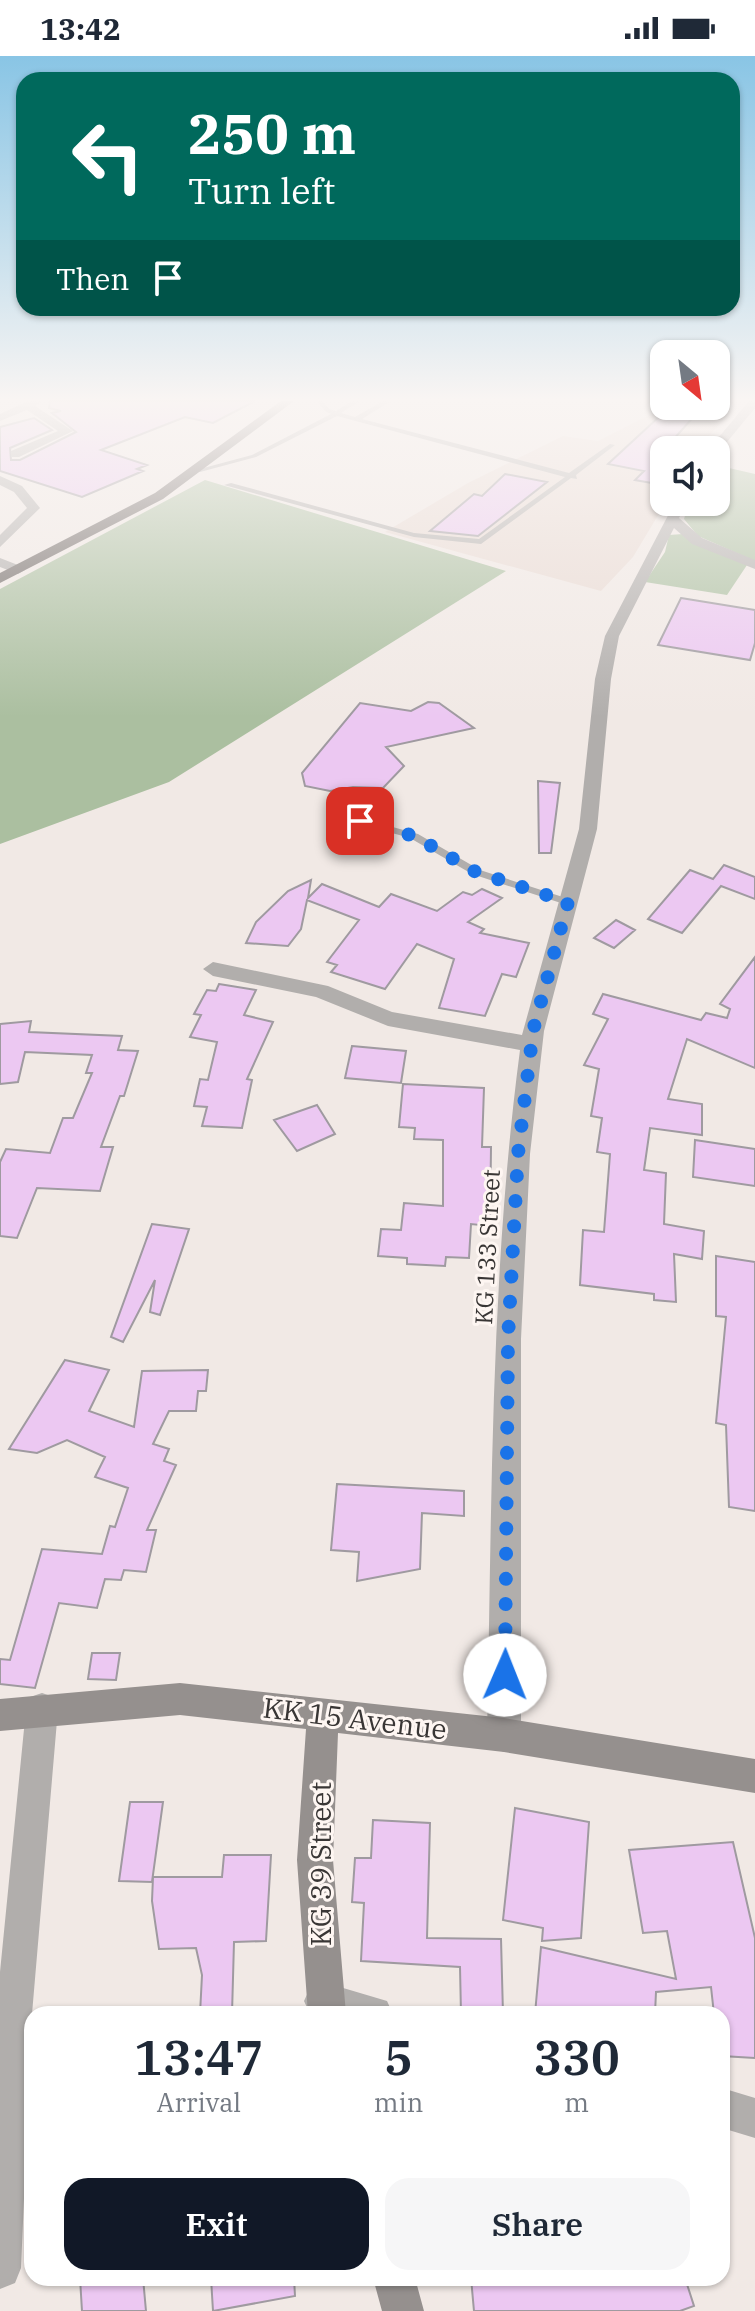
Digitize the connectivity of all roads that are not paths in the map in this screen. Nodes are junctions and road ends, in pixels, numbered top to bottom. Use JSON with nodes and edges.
{"nodes":[{"id":1,"x":33,"y":506,"type":"edge"},
{"id":2,"x":140,"y":506,"type":"edge"},
{"id":3,"x":307,"y":506,"type":"edge"},
{"id":4,"x":534,"y":506,"type":"edge"},
{"id":5,"x":674,"y":516,"type":"edge"},
{"id":6,"x":680,"y":516,"type":"edge"},
{"id":7,"x":0,"y":543,"type":"edge"},
{"id":8,"x":0,"y":562,"type":"edge"},
{"id":9,"x":755,"y":565,"type":"edge"},
{"id":10,"x":18,"y":570,"type":"junction"},
{"id":11,"x":0,"y":579,"type":"edge"},
{"id":12,"x":360,"y":821,"type":"dead end"},
{"id":13,"x":568,"y":902,"type":"junction"},
{"id":14,"x":213,"y":969,"type":"dead end"},
{"id":15,"x":531,"y":1044,"type":"junction"},
{"id":16,"x":42,"y":1709,"type":"junction"},
{"id":17,"x":323,"y":1713,"type":"junction"},
{"id":18,"x":0,"y":1715,"type":"edge"},
{"id":19,"x":504,"y":1735,"type":"junction"},
{"id":20,"x":755,"y":1776,"type":"edge"},
{"id":21,"x":325,"y":2006,"type":"edge"},
{"id":22,"x":730,"y":2110,"type":"edge"},
{"id":23,"x":755,"y":2118,"type":"edge"},
{"id":24,"x":0,"y":2268,"type":"edge"},
{"id":25,"x":396,"y":2286,"type":"edge"},
{"id":26,"x":403,"y":2311,"type":"edge"}],
"edges":[{"from":1,"to":7,"type":"street"},
{"from":2,"to":10,"type":"highway"},
{"from":3,"to":4,"type":"lane"},
{"from":5,"to":13,"type":"street","name":"KG 133 Street"},
{"from":6,"to":9,"type":"street"},
{"from":8,"to":10,"type":"street"},
{"from":10,"to":11,"type":"highway"},
{"from":12,"to":13,"type":"lane"},
{"from":13,"to":15,"type":"street","name":"KG 133 Street"},
{"from":14,"to":15,"type":"street"},
{"from":15,"to":19,"type":"street","name":"KG 133 Street"},
{"from":16,"to":17,"type":"street","name":"KK 15 Avenue"},
{"from":16,"to":18,"type":"street","name":"KK 15 Avenue"},
{"from":16,"to":24,"type":"street"},
{"from":17,"to":19,"type":"street","name":"KK 15 Avenue"},
{"from":17,"to":21,"type":"street","name":"KG 39 Street"},
{"from":19,"to":20,"type":"street","name":"KK 15 Avenue"},
{"from":22,"to":23,"type":"street"},
{"from":25,"to":26,"type":"street"}]}
